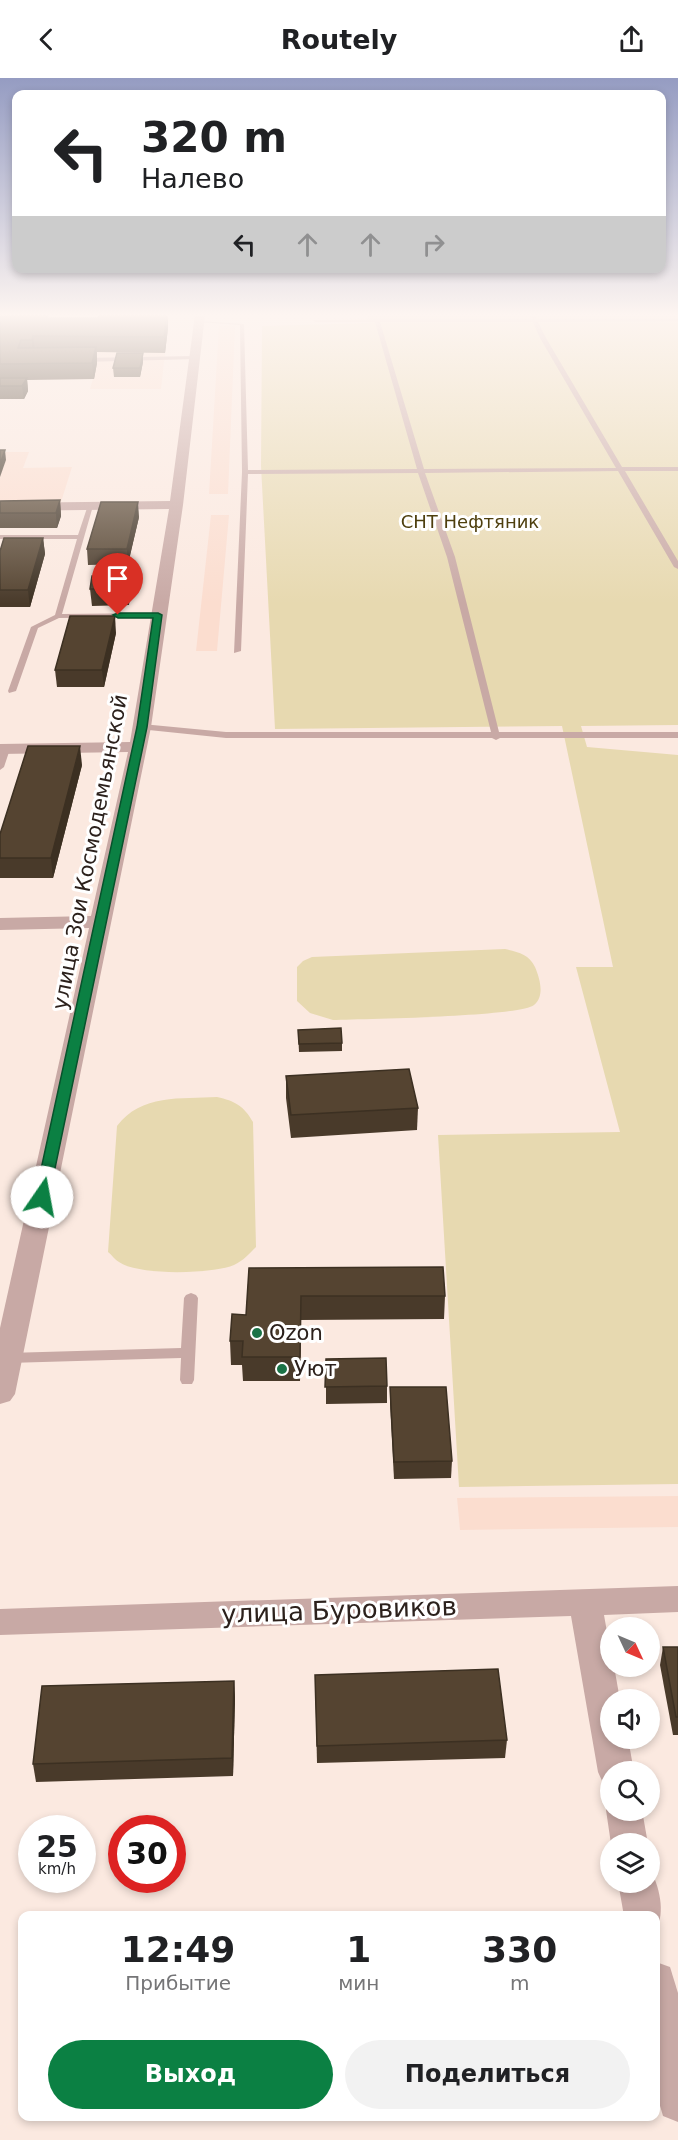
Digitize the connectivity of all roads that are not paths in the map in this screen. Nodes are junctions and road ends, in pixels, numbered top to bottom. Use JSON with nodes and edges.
{"nodes":[{"id":1,"x":188,"y":411,"type":"edge"},
{"id":2,"x":244,"y":411,"type":"edge"},
{"id":3,"x":404,"y":411,"type":"edge"},
{"id":4,"x":587,"y":411,"type":"edge"},
{"id":5,"x":678,"y":469,"type":"edge"},
{"id":6,"x":622,"y":470,"type":"junction"},
{"id":7,"x":421,"y":471,"type":"junction"},
{"id":8,"x":245,"y":472,"type":"junction"},
{"id":9,"x":176,"y":505,"type":"junction"},
{"id":10,"x":90,"y":506,"type":"junction"},
{"id":11,"x":0,"y":507,"type":"edge"},
{"id":12,"x":0,"y":537,"type":"edge"},
{"id":13,"x":80,"y":537,"type":"junction"},
{"id":14,"x":678,"y":567,"type":"edge"},
{"id":15,"x":158,"y":615,"type":"junction"},
{"id":16,"x":58,"y":616,"type":"junction"},
{"id":17,"x":237,"y":651,"type":"dead end"},
{"id":18,"x":12,"y":691,"type":"dead end"},
{"id":19,"x":142,"y":727,"type":"junction"},
{"id":20,"x":678,"y":735,"type":"edge"},
{"id":21,"x":496,"y":737,"type":"junction"},
{"id":22,"x":138,"y":747,"type":"junction"},
{"id":23,"x":3,"y":749,"type":"edge"},
{"id":24,"x":0,"y":766,"type":"edge"},
{"id":25,"x":101,"y":922,"type":"junction"},
{"id":26,"x":0,"y":924,"type":"edge"},
{"id":27,"x":191,"y":1298,"type":"dead end"},
{"id":28,"x":188,"y":1353,"type":"junction"},
{"id":29,"x":8,"y":1358,"type":"junction"},
{"id":30,"x":187,"y":1380,"type":"dead end"},
{"id":31,"x":0,"y":1394,"type":"edge"},
{"id":32,"x":678,"y":1599,"type":"edge"},
{"id":33,"x":585,"y":1601,"type":"junction"},
{"id":34,"x":0,"y":1623,"type":"edge"},
{"id":35,"x":614,"y":1761,"type":"edge"},
{"id":36,"x":639,"y":1893,"type":"edge"},
{"id":37,"x":642,"y":1911,"type":"edge"},
{"id":38,"x":660,"y":2003,"type":"edge"},
{"id":39,"x":678,"y":2101,"type":"edge"}],
"edges":[{"from":1,"to":9,"type":"street","name":"улица Зои Космодемьянской"},
{"from":2,"to":8,"type":"lane"},
{"from":3,"to":7,"type":"lane"},
{"from":4,"to":6,"type":"lane"},
{"from":5,"to":6,"type":"lane"},
{"from":6,"to":7,"type":"lane"},
{"from":6,"to":14,"type":"lane"},
{"from":7,"to":8,"type":"lane"},
{"from":7,"to":21,"type":"lane"},
{"from":8,"to":17,"type":"lane"},
{"from":9,"to":10,"type":"street"},
{"from":9,"to":15,"type":"street","name":"улица Зои Космодемьянской"},
{"from":10,"to":11,"type":"street"},
{"from":10,"to":13,"type":"lane"},
{"from":12,"to":13,"type":"lane"},
{"from":13,"to":16,"type":"lane"},
{"from":15,"to":16,"type":"lane"},
{"from":15,"to":19,"type":"street","name":"улица Зои Космодемьянской"},
{"from":16,"to":18,"type":"lane"},
{"from":19,"to":21,"type":"lane"},
{"from":19,"to":22,"type":"street","name":"улица Зои Космодемьянской"},
{"from":20,"to":21,"type":"lane"},
{"from":22,"to":23,"type":"street"},
{"from":22,"to":25,"type":"street","name":"улица Зои Космодемьянской"},
{"from":23,"to":24,"type":"lane"},
{"from":25,"to":26,"type":"street"},
{"from":25,"to":29,"type":"street","name":"улица Зои Космодемьянской"},
{"from":27,"to":28,"type":"lane"},
{"from":28,"to":29,"type":"lane"},
{"from":28,"to":30,"type":"lane"},
{"from":29,"to":31,"type":"street","name":"улица Зои Космодемьянской"},
{"from":32,"to":33,"type":"street","name":"улица Буровиков"},
{"from":33,"to":34,"type":"street","name":"улица Буровиков"},
{"from":33,"to":35,"type":"street"},
{"from":36,"to":37,"type":"street"},
{"from":38,"to":39,"type":"street"}]}
